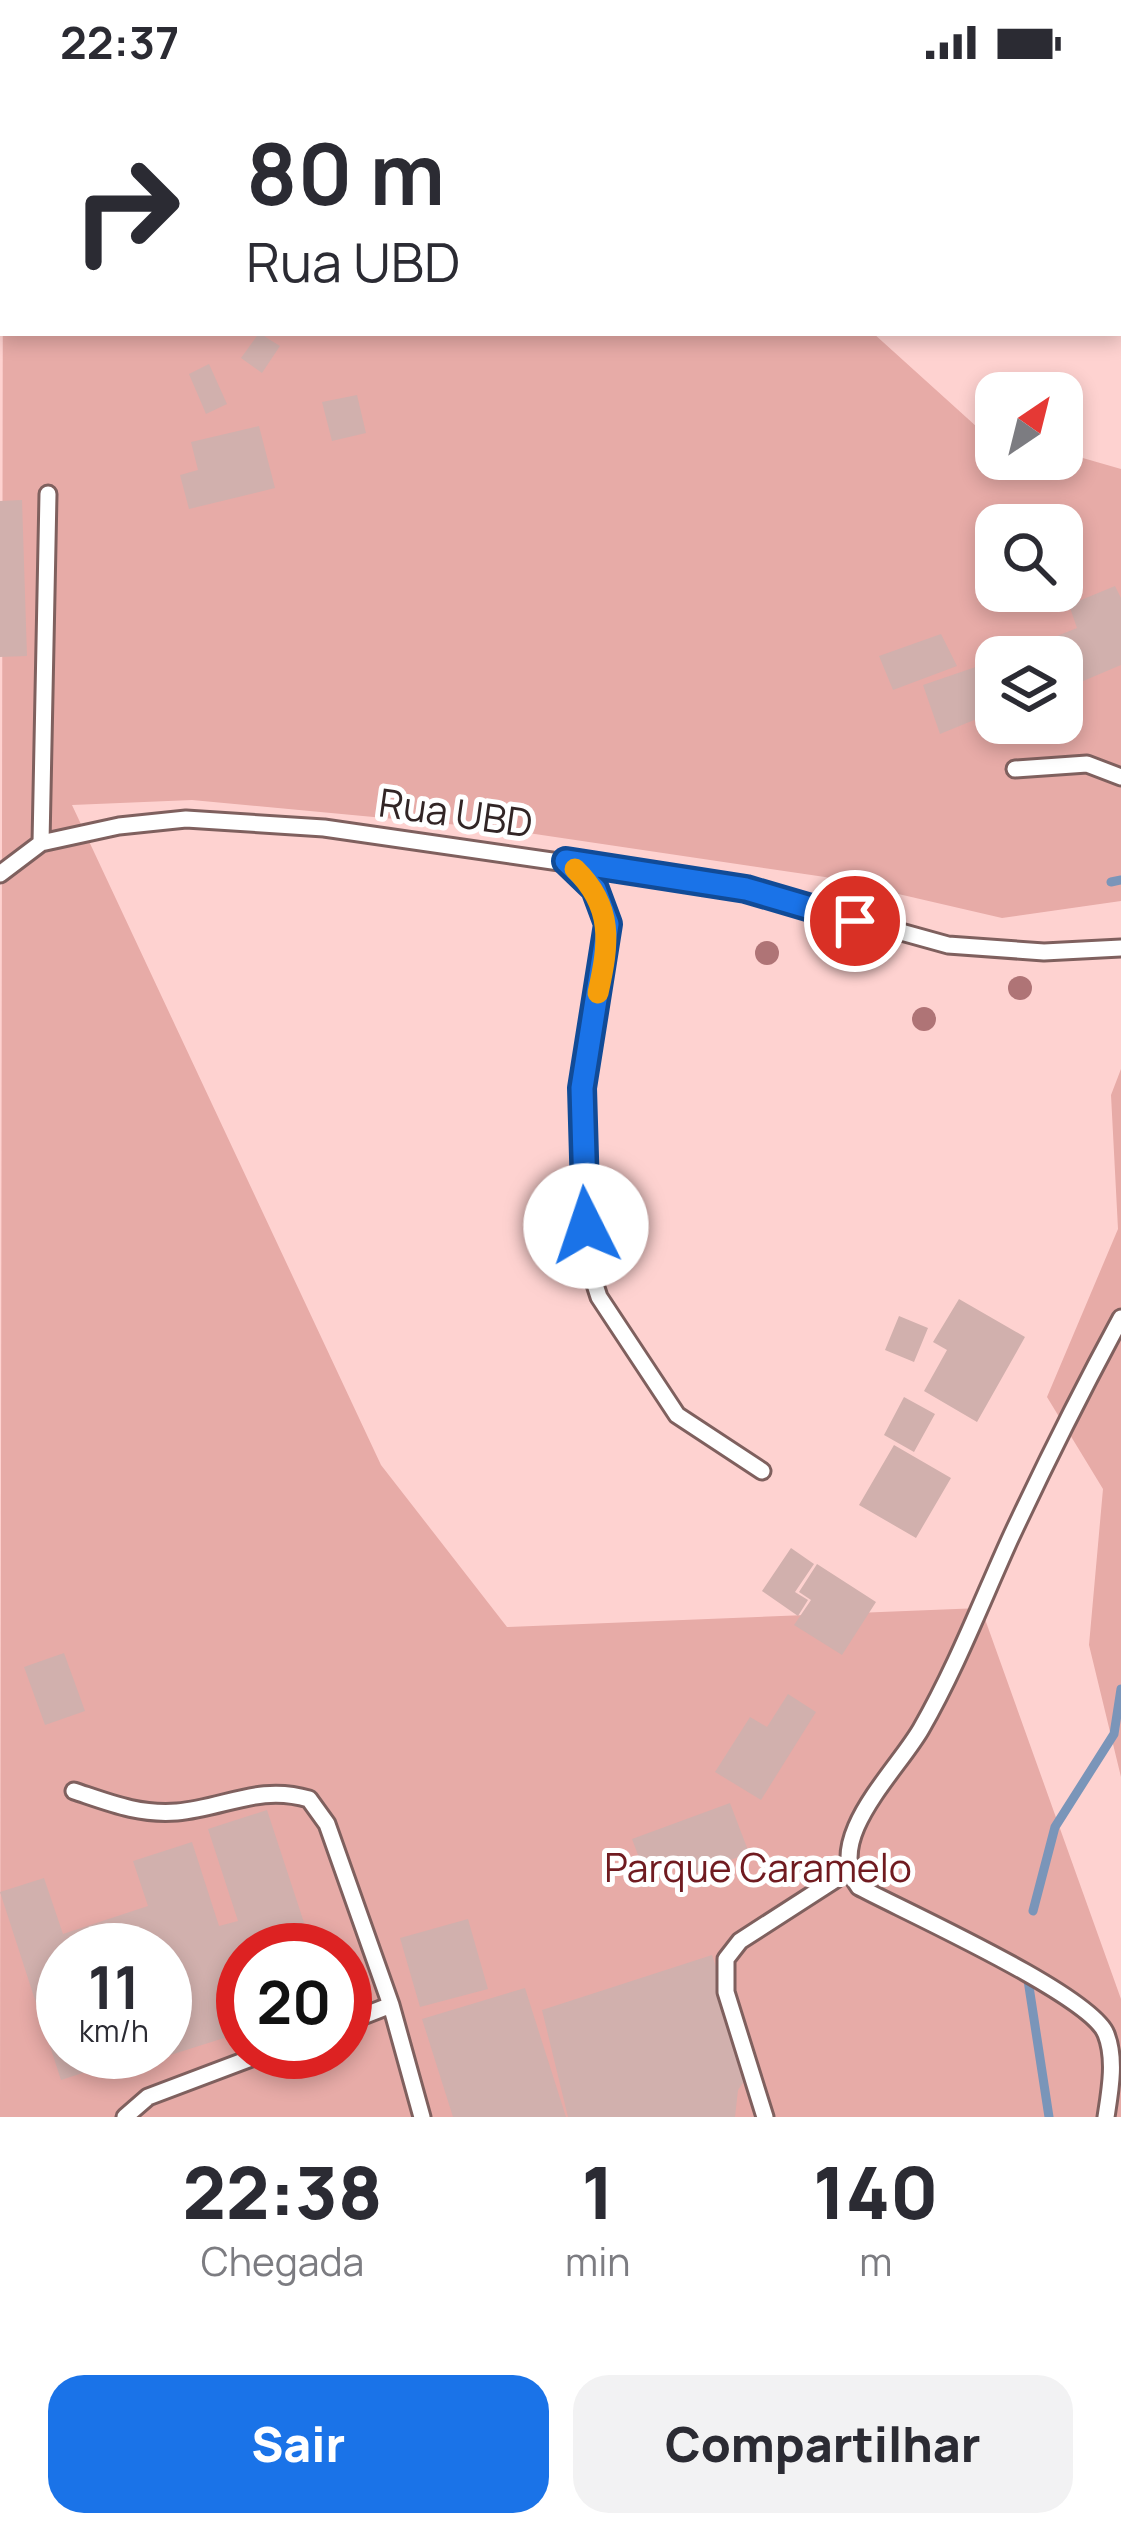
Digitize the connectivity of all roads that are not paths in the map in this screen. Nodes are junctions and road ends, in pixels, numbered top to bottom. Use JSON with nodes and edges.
{"nodes":[{"id":1,"x":48,"y":494,"type":"dead end"},
{"id":2,"x":1015,"y":769,"type":"dead end"},
{"id":3,"x":1121,"y":777,"type":"edge"},
{"id":4,"x":41,"y":843,"type":"junction"},
{"id":5,"x":566,"y":861,"type":"junction"},
{"id":6,"x":0,"y":874,"type":"edge"},
{"id":7,"x":1121,"y":948,"type":"edge"},
{"id":8,"x":1121,"y":1318,"type":"edge"},
{"id":9,"x":762,"y":1471,"type":"dead end"},
{"id":10,"x":74,"y":1791,"type":"dead end"},
{"id":11,"x":847,"y":1872,"type":"junction"},
{"id":12,"x":391,"y":2005,"type":"junction"},
{"id":13,"x":372,"y":2012,"type":"edge"},
{"id":14,"x":216,"y":2071,"type":"edge"},
{"id":15,"x":125,"y":2117,"type":"edge"},
{"id":16,"x":422,"y":2117,"type":"edge"},
{"id":17,"x":765,"y":2117,"type":"edge"},
{"id":18,"x":1106,"y":2117,"type":"edge"}],
"edges":[{"from":1,"to":4,"type":"lane"},
{"from":2,"to":3,"type":"lane"},
{"from":4,"to":5,"type":"lane","name":"Rua UBD"},
{"from":4,"to":6,"type":"lane","name":"Rua UBD"},
{"from":5,"to":7,"type":"lane","name":"Rua UBD"},
{"from":5,"to":9,"type":"lane"},
{"from":8,"to":11,"type":"lane"},
{"from":10,"to":12,"type":"lane"},
{"from":11,"to":17,"type":"lane"},
{"from":11,"to":18,"type":"lane"},
{"from":12,"to":13,"type":"lane"},
{"from":12,"to":16,"type":"lane"},
{"from":14,"to":15,"type":"lane"}]}
